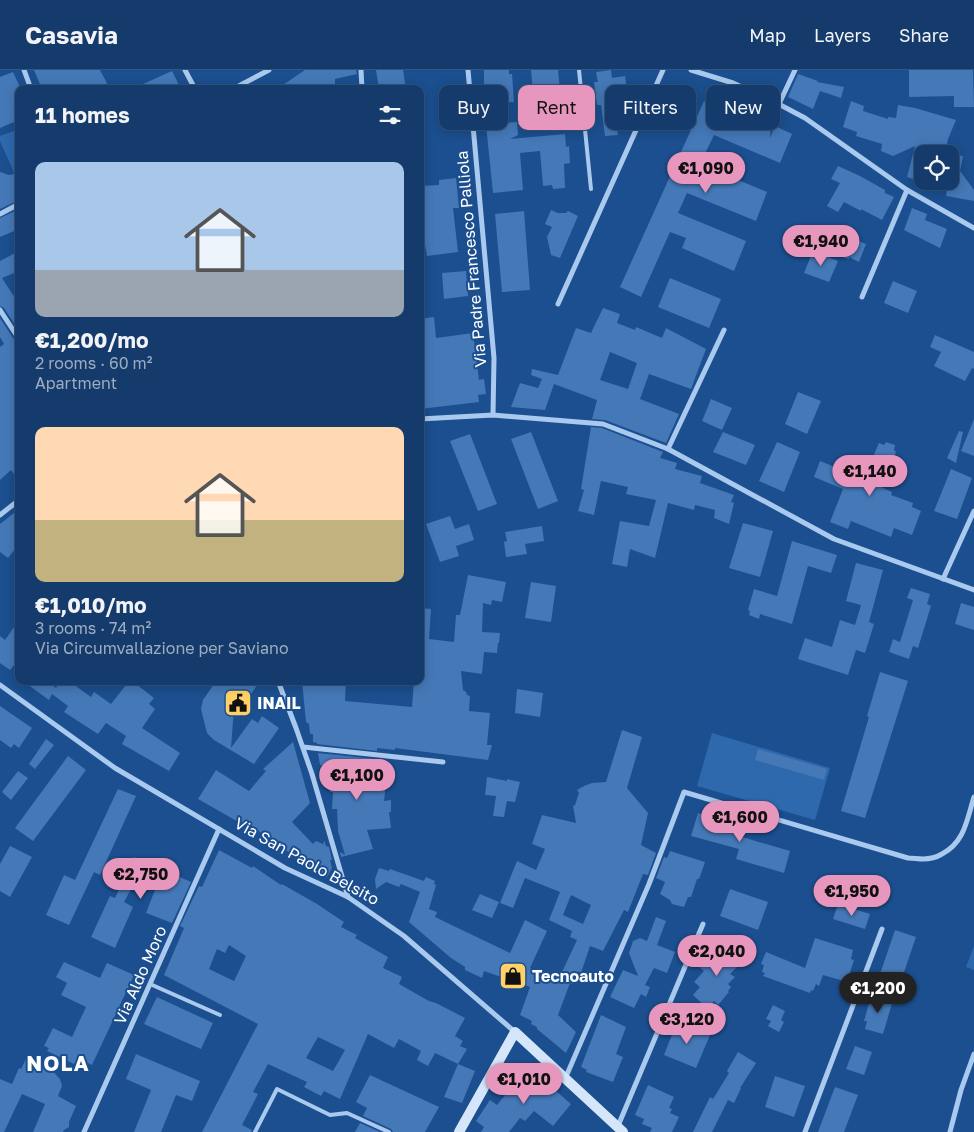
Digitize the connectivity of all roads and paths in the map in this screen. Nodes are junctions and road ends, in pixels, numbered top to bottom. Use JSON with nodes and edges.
{"nodes":[{"id":1,"x":24,"y":70,"type":"edge"},
{"id":2,"x":185,"y":70,"type":"edge"},
{"id":3,"x":269,"y":70,"type":"edge"},
{"id":4,"x":361,"y":70,"type":"edge"},
{"id":5,"x":468,"y":70,"type":"edge"},
{"id":6,"x":579,"y":70,"type":"edge"},
{"id":7,"x":663,"y":70,"type":"edge"},
{"id":8,"x":691,"y":70,"type":"edge"},
{"id":9,"x":795,"y":70,"type":"edge"},
{"id":10,"x":30,"y":85,"type":"edge"},
{"id":11,"x":193,"y":85,"type":"edge"},
{"id":12,"x":241,"y":85,"type":"edge"},
{"id":13,"x":362,"y":85,"type":"edge"},
{"id":14,"x":737,"y":85,"type":"edge"},
{"id":15,"x":780,"y":102,"type":"edge"},
{"id":16,"x":780,"y":105,"type":"edge"},
{"id":17,"x":591,"y":189,"type":"dead end"},
{"id":18,"x":907,"y":190,"type":"junction"},
{"id":19,"x":15,"y":206,"type":"edge"},
{"id":20,"x":0,"y":214,"type":"edge"},
{"id":21,"x":974,"y":228,"type":"edge"},
{"id":22,"x":862,"y":297,"type":"dead end"},
{"id":23,"x":558,"y":304,"type":"dead end"},
{"id":24,"x":0,"y":310,"type":"edge"},
{"id":25,"x":724,"y":330,"type":"dead end"},
{"id":26,"x":15,"y":333,"type":"edge"},
{"id":27,"x":493,"y":415,"type":"junction"},
{"id":28,"x":424,"y":419,"type":"edge"},
{"id":29,"x":668,"y":449,"type":"junction"},
{"id":30,"x":15,"y":503,"type":"edge"},
{"id":31,"x":974,"y":511,"type":"edge"},
{"id":32,"x":0,"y":515,"type":"edge"},
{"id":33,"x":944,"y":579,"type":"junction"},
{"id":34,"x":974,"y":590,"type":"edge"},
{"id":35,"x":0,"y":685,"type":"edge"},
{"id":36,"x":280,"y":685,"type":"edge"},
{"id":37,"x":303,"y":747,"type":"junction"},
{"id":38,"x":443,"y":762,"type":"dead end"},
{"id":39,"x":974,"y":797,"type":"edge"},
{"id":40,"x":219,"y":829,"type":"junction"},
{"id":41,"x":348,"y":897,"type":"junction"},
{"id":42,"x":703,"y":924,"type":"dead end"},
{"id":43,"x":882,"y":929,"type":"dead end"},
{"id":44,"x":150,"y":984,"type":"junction"},
{"id":45,"x":220,"y":1015,"type":"dead end"},
{"id":46,"x":514,"y":1032,"type":"junction"},
{"id":47,"x":974,"y":1054,"type":"edge"},
{"id":48,"x":566,"y":1079,"type":"junction"},
{"id":49,"x":620,"y":1129,"type":"edge"},
{"id":50,"x":84,"y":1132,"type":"edge"},
{"id":51,"x":255,"y":1132,"type":"edge"},
{"id":52,"x":389,"y":1132,"type":"edge"},
{"id":53,"x":459,"y":1132,"type":"edge"},
{"id":54,"x":805,"y":1132,"type":"edge"},
{"id":55,"x":950,"y":1132,"type":"edge"}],
"edges":[{"from":1,"to":10,"type":"street"},
{"from":2,"to":11,"type":"street"},
{"from":3,"to":12,"type":"street"},
{"from":4,"to":13,"type":"street"},
{"from":5,"to":27,"type":"street","name":"Via Padre Francesco Palliola"},
{"from":6,"to":17,"type":"lane"},
{"from":7,"to":23,"type":"street"},
{"from":8,"to":14,"type":"street"},
{"from":9,"to":15,"type":"street"},
{"from":16,"to":18,"type":"street"},
{"from":18,"to":21,"type":"street"},
{"from":18,"to":22,"type":"street"},
{"from":19,"to":20,"type":"street"},
{"from":24,"to":26,"type":"street"},
{"from":25,"to":29,"type":"street"},
{"from":27,"to":28,"type":"street"},
{"from":27,"to":29,"type":"street"},
{"from":29,"to":33,"type":"street"},
{"from":30,"to":32,"type":"street"},
{"from":31,"to":33,"type":"street"},
{"from":33,"to":34,"type":"street"},
{"from":35,"to":40,"type":"street","name":"Via San Paolo Belsito"},
{"from":36,"to":37,"type":"street"},
{"from":37,"to":38,"type":"street"},
{"from":37,"to":41,"type":"street"},
{"from":39,"to":48,"type":"street"},
{"from":40,"to":41,"type":"street","name":"Via San Paolo Belsito"},
{"from":40,"to":44,"type":"street","name":"Via Aldo Moro"},
{"from":41,"to":46,"type":"street","name":"Via San Paolo Belsito"},
{"from":42,"to":49,"type":"street"},
{"from":43,"to":54,"type":"street"},
{"from":44,"to":45,"type":"lane"},
{"from":44,"to":50,"type":"street","name":"Via Aldo Moro"},
{"from":46,"to":48,"type":"main road","name":"Via San Paolo Belsito"},
{"from":46,"to":53,"type":"main road"},
{"from":47,"to":55,"type":"street"},
{"from":48,"to":49,"type":"main road","name":"Via San Paolo Belsito"},
{"from":51,"to":52,"type":"lane"}]}
